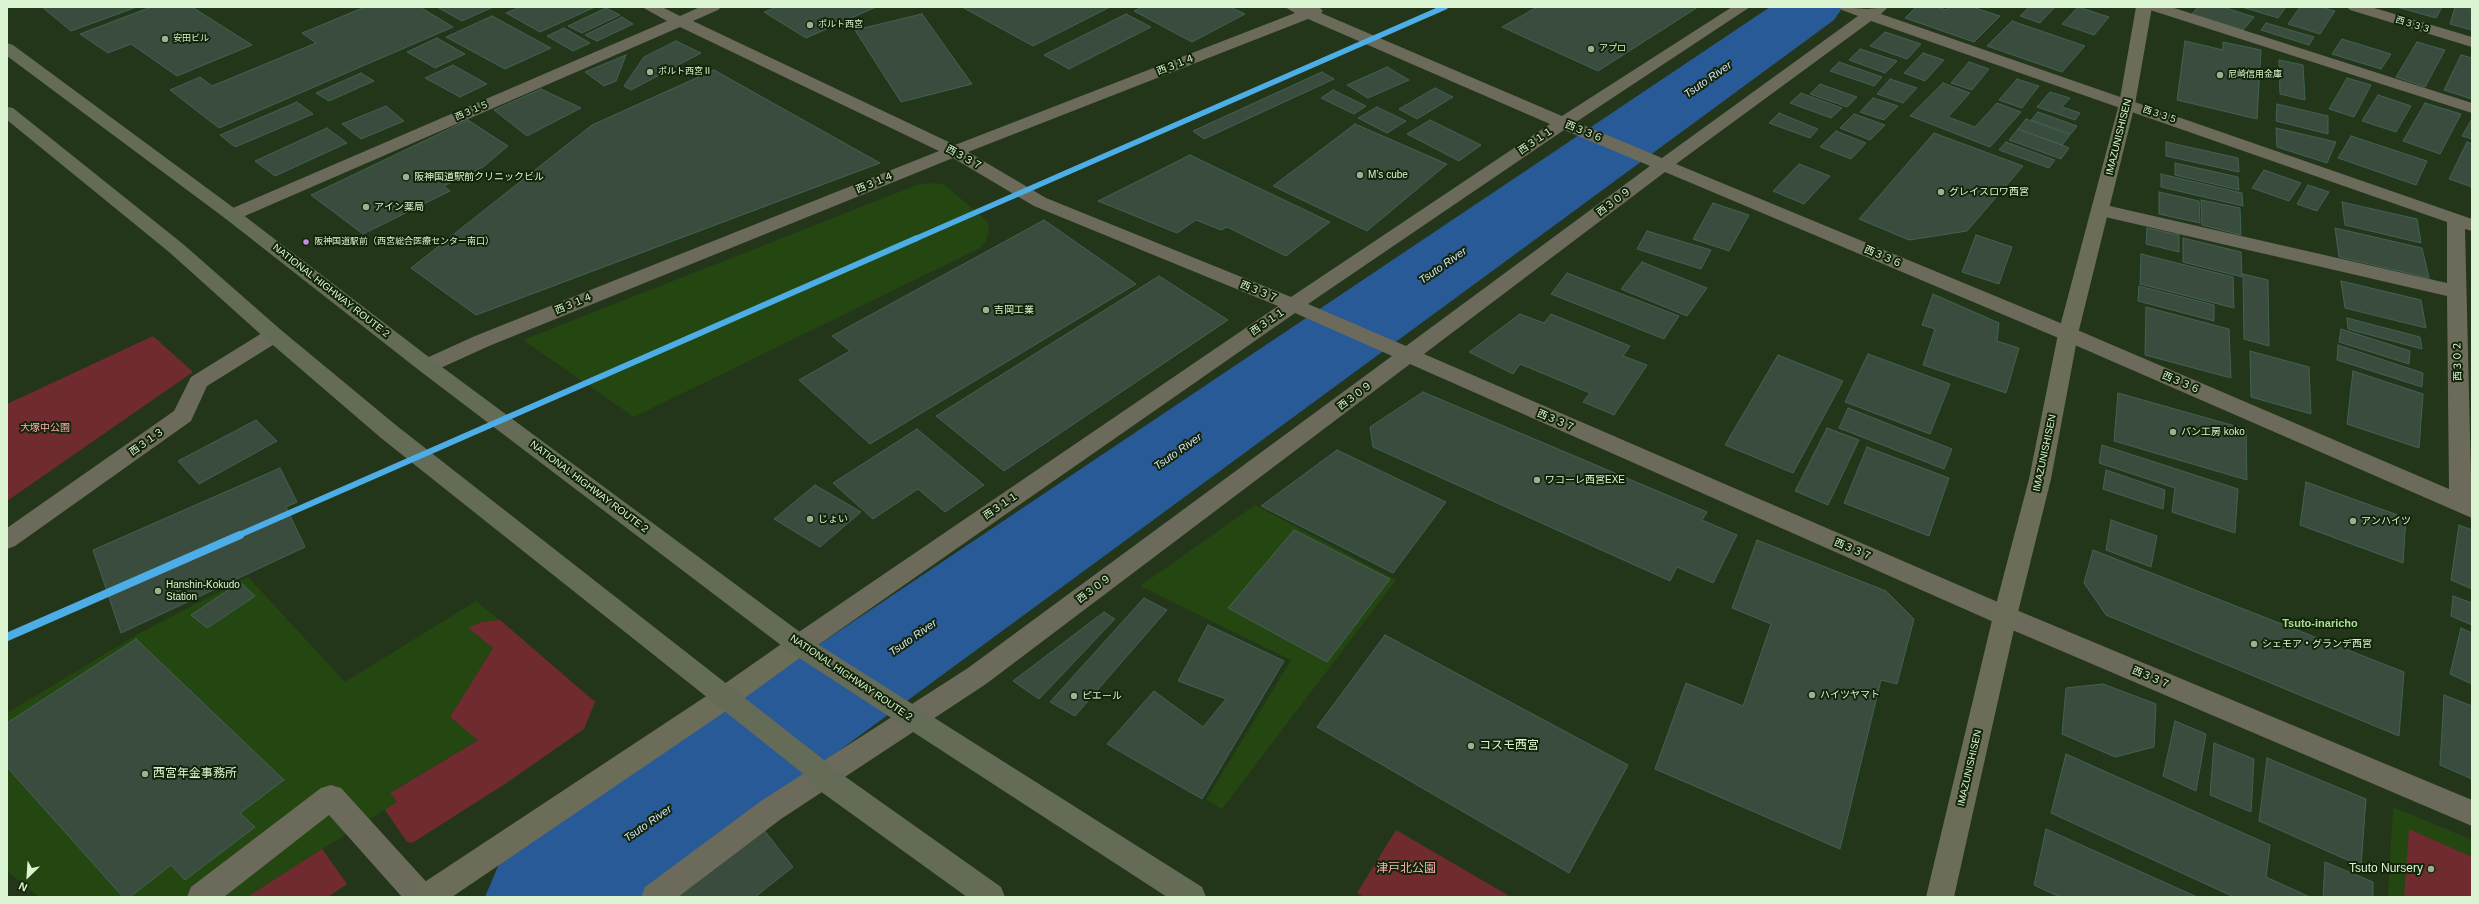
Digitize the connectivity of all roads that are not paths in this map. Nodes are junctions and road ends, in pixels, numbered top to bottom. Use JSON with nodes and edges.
{"nodes":[{"id":1,"x":650,"y":7,"type":"edge"},
{"id":2,"x":713,"y":7,"type":"edge"},
{"id":3,"x":1293,"y":7,"type":"edge"},
{"id":4,"x":1325,"y":7,"type":"edge"},
{"id":5,"x":1742,"y":7,"type":"edge"},
{"id":6,"x":1847,"y":7,"type":"edge"},
{"id":7,"x":2144,"y":7,"type":"edge"},
{"id":8,"x":2155,"y":7,"type":"edge"},
{"id":9,"x":2355,"y":7,"type":"edge"},
{"id":10,"x":1875,"y":11,"type":"edge"},
{"id":11,"x":1308,"y":14,"type":"junction"},
{"id":12,"x":679,"y":21,"type":"junction"},
{"id":13,"x":2472,"y":42,"type":"edge"},
{"id":14,"x":8,"y":49,"type":"edge"},
{"id":15,"x":2127,"y":104,"type":"junction"},
{"id":16,"x":2472,"y":108,"type":"edge"},
{"id":17,"x":7,"y":112,"type":"edge"},
{"id":18,"x":1563,"y":123,"type":"junction"},
{"id":19,"x":954,"y":151,"type":"junction"},
{"id":20,"x":1663,"y":164,"type":"junction"},
{"id":21,"x":2101,"y":210,"type":"junction"},
{"id":22,"x":232,"y":214,"type":"junction"},
{"id":23,"x":2464,"y":222,"type":"edge"},
{"id":24,"x":2457,"y":292,"type":"junction"},
{"id":25,"x":1293,"y":305,"type":"junction"},
{"id":26,"x":2068,"y":334,"type":"junction"},
{"id":27,"x":274,"y":335,"type":"junction"},
{"id":28,"x":1408,"y":357,"type":"junction"},
{"id":29,"x":427,"y":366,"type":"junction"},
{"id":30,"x":2465,"y":406,"type":"edge"},
{"id":31,"x":2466,"y":507,"type":"edge"},
{"id":32,"x":7,"y":540,"type":"edge"},
{"id":33,"x":2005,"y":616,"type":"junction"},
{"id":34,"x":808,"y":651,"type":"junction"},
{"id":35,"x":733,"y":704,"type":"junction"},
{"id":36,"x":901,"y":712,"type":"junction"},
{"id":37,"x":817,"y":771,"type":"junction"},
{"id":38,"x":2472,"y":813,"type":"edge"},
{"id":39,"x":201,"y":897,"type":"edge"},
{"id":40,"x":421,"y":897,"type":"edge"},
{"id":41,"x":427,"y":897,"type":"edge"},
{"id":42,"x":655,"y":897,"type":"edge"},
{"id":43,"x":991,"y":897,"type":"edge"},
{"id":44,"x":1192,"y":897,"type":"edge"},
{"id":45,"x":1940,"y":897,"type":"edge"}],
"edges":[{"from":1,"to":12,"type":"street","name":"西３３７"},
{"from":2,"to":12,"type":"street","name":"西３１５"},
{"from":3,"to":11,"type":"street","name":"西３３６"},
{"from":4,"to":11,"type":"street","name":"西３１４"},
{"from":5,"to":18,"type":"street","name":"西３１１"},
{"from":6,"to":10,"type":"street","name":"西３３５"},
{"from":7,"to":15,"type":"street","name":"IMAZUNISHISEN"},
{"from":8,"to":16,"type":"street"},
{"from":9,"to":13,"type":"street","name":"西３３３"},
{"from":10,"to":15,"type":"street","name":"西３３５"},
{"from":10,"to":20,"type":"street","name":"西３０９"},
{"from":11,"to":18,"type":"street","name":"西３３６"},
{"from":11,"to":19,"type":"street","name":"西３１４"},
{"from":12,"to":19,"type":"street","name":"西３３７"},
{"from":12,"to":22,"type":"street","name":"西３１５"},
{"from":14,"to":22,"type":"highway","name":"NATIONAL HIGHWAY ROUTE 2"},
{"from":15,"to":21,"type":"street","name":"IMAZUNISHISEN"},
{"from":15,"to":23,"type":"street","name":"西３３５"},
{"from":17,"to":27,"type":"highway"},
{"from":18,"to":20,"type":"street","name":"西３３６"},
{"from":18,"to":25,"type":"street","name":"西３１１"},
{"from":19,"to":25,"type":"street","name":"西３３７"},
{"from":19,"to":29,"type":"street","name":"西３１４"},
{"from":20,"to":26,"type":"street","name":"西３３６"},
{"from":20,"to":28,"type":"street","name":"西３０９"},
{"from":21,"to":24,"type":"street"},
{"from":21,"to":26,"type":"street","name":"IMAZUNISHISEN"},
{"from":22,"to":29,"type":"highway","name":"NATIONAL HIGHWAY ROUTE 2"},
{"from":23,"to":24,"type":"street","name":"西３０２"},
{"from":24,"to":30,"type":"street","name":"西３０２"},
{"from":25,"to":28,"type":"street","name":"西３３７"},
{"from":25,"to":34,"type":"street","name":"西３１１"},
{"from":26,"to":31,"type":"street","name":"西３３６"},
{"from":26,"to":33,"type":"street","name":"IMAZUNISHISEN"},
{"from":27,"to":32,"type":"street","name":"西３１３"},
{"from":27,"to":35,"type":"highway"},
{"from":28,"to":33,"type":"street","name":"西３３７"},
{"from":28,"to":36,"type":"street","name":"西３０９"},
{"from":29,"to":34,"type":"highway","name":"NATIONAL HIGHWAY ROUTE 2"},
{"from":30,"to":31,"type":"street","name":"西３０２"},
{"from":33,"to":38,"type":"street","name":"西３３７"},
{"from":33,"to":45,"type":"street","name":"IMAZUNISHISEN"},
{"from":34,"to":35,"type":"street"},
{"from":34,"to":36,"type":"highway","name":"NATIONAL HIGHWAY ROUTE 2"},
{"from":35,"to":37,"type":"highway"},
{"from":35,"to":41,"type":"street"},
{"from":36,"to":37,"type":"street","name":"西３０９"},
{"from":36,"to":44,"type":"highway","name":"NATIONAL HIGHWAY ROUTE 2"},
{"from":37,"to":42,"type":"street","name":"西３０９"},
{"from":37,"to":43,"type":"highway"},
{"from":39,"to":40,"type":"street"}]}
